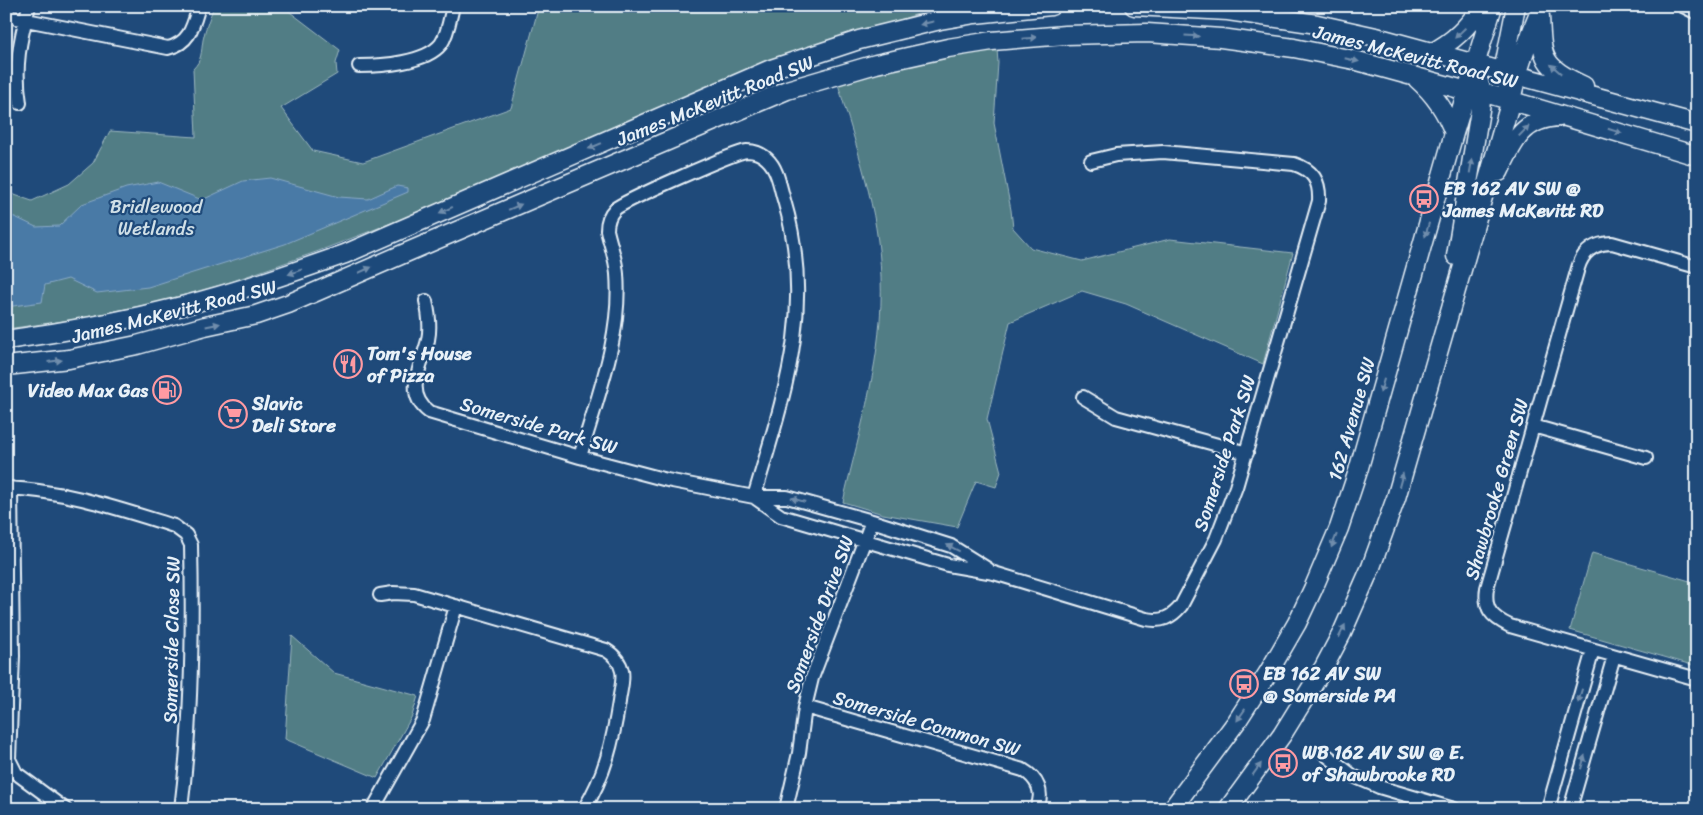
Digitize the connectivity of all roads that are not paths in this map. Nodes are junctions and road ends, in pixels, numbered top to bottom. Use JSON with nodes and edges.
{"nodes":[{"id":1,"x":29,"y":6,"type":"edge"},
{"id":2,"x":198,"y":6,"type":"edge"},
{"id":3,"x":453,"y":6,"type":"edge"},
{"id":4,"x":1051,"y":6,"type":"edge"},
{"id":5,"x":1134,"y":6,"type":"edge"},
{"id":6,"x":1481,"y":6,"type":"edge"},
{"id":7,"x":1493,"y":6,"type":"edge"},
{"id":8,"x":1516,"y":6,"type":"edge"},
{"id":9,"x":1683,"y":6,"type":"edge"},
{"id":10,"x":1541,"y":9,"type":"edge"},
{"id":11,"x":974,"y":10,"type":"edge"},
{"id":12,"x":952,"y":12,"type":"edge"},
{"id":13,"x":1697,"y":13,"type":"edge"},
{"id":14,"x":6,"y":16,"type":"edge"},
{"id":15,"x":26,"y":20,"type":"junction"},
{"id":16,"x":981,"y":42,"type":"junction"},
{"id":17,"x":962,"y":46,"type":"junction"},
{"id":18,"x":1431,"y":53,"type":"junction"},
{"id":19,"x":1474,"y":64,"type":"junction"},
{"id":20,"x":359,"y":66,"type":"dead end"},
{"id":21,"x":1510,"y":74,"type":"junction"},
{"id":22,"x":1412,"y":75,"type":"junction"},
{"id":23,"x":1474,"y":92,"type":"junction"},
{"id":24,"x":1511,"y":100,"type":"junction"},
{"id":25,"x":1613,"y":101,"type":"junction"},
{"id":26,"x":20,"y":103,"type":"dead end"},
{"id":27,"x":1568,"y":117,"type":"junction"},
{"id":28,"x":1697,"y":124,"type":"edge"},
{"id":29,"x":1454,"y":132,"type":"junction"},
{"id":30,"x":1697,"y":156,"type":"edge"},
{"id":31,"x":1090,"y":161,"type":"dead end"},
{"id":32,"x":1482,"y":203,"type":"junction"},
{"id":33,"x":1697,"y":267,"type":"edge"},
{"id":34,"x":426,"y":300,"type":"dead end"},
{"id":35,"x":1448,"y":318,"type":"junction"},
{"id":36,"x":6,"y":340,"type":"edge"},
{"id":37,"x":6,"y":366,"type":"edge"},
{"id":38,"x":1083,"y":397,"type":"dead end"},
{"id":39,"x":1533,"y":426,"type":"junction"},
{"id":40,"x":1247,"y":453,"type":"junction"},
{"id":41,"x":580,"y":457,"type":"junction"},
{"id":42,"x":1646,"y":458,"type":"dead end"},
{"id":43,"x":9,"y":488,"type":"edge"},
{"id":44,"x":754,"y":497,"type":"junction"},
{"id":45,"x":872,"y":521,"type":"junction"},
{"id":46,"x":864,"y":541,"type":"junction"},
{"id":47,"x":994,"y":573,"type":"junction"},
{"id":48,"x":380,"y":595,"type":"dead end"},
{"id":49,"x":456,"y":606,"type":"junction"},
{"id":50,"x":1593,"y":650,"type":"junction"},
{"id":51,"x":1614,"y":656,"type":"junction"},
{"id":52,"x":1697,"y":679,"type":"edge"},
{"id":53,"x":805,"y":707,"type":"junction"},
{"id":54,"x":1325,"y":754,"type":"dead end"},
{"id":55,"x":65,"y":809,"type":"edge"},
{"id":56,"x":181,"y":809,"type":"edge"},
{"id":57,"x":373,"y":809,"type":"edge"},
{"id":58,"x":584,"y":809,"type":"edge"},
{"id":59,"x":786,"y":809,"type":"edge"},
{"id":60,"x":1036,"y":809,"type":"edge"},
{"id":61,"x":1172,"y":809,"type":"edge"},
{"id":62,"x":1228,"y":809,"type":"edge"},
{"id":63,"x":1454,"y":809,"type":"edge"},
{"id":64,"x":1548,"y":809,"type":"edge"},
{"id":65,"x":1570,"y":809,"type":"edge"}],
"edges":[{"from":1,"to":15,"type":"street"},
{"from":2,"to":15,"type":"street"},
{"from":3,"to":20,"type":"street"},
{"from":4,"to":11,"type":"main road","name":"James McKevitt Road SW"},
{"from":5,"to":18,"type":"main road","name":"James McKevitt Road SW"},
{"from":6,"to":18,"type":"main road","one_way":true},
{"from":7,"to":19,"type":"main road"},
{"from":8,"to":21,"type":"main road"},
{"from":9,"to":13,"type":"street"},
{"from":10,"to":21,"type":"main road"},
{"from":25,"to":10,"type":"main road","one_way":true},
{"from":11,"to":12,"type":"main road","name":"James McKevitt Road SW"},
{"from":11,"to":16,"type":"main road"},
{"from":12,"to":17,"type":"main road"},
{"from":12,"to":36,"type":"main road","name":"James McKevitt Road SW","one_way":true},
{"from":14,"to":15,"type":"street"},
{"from":15,"to":26,"type":"street"},
{"from":16,"to":17,"type":"main road","name":"James McKevitt Road SW"},
{"from":16,"to":22,"type":"main road","name":"James McKevitt Road SW","one_way":true},
{"from":37,"to":17,"type":"main road","name":"James McKevitt Road SW","one_way":true},
{"from":18,"to":19,"type":"main road","name":"James McKevitt Road SW"},
{"from":19,"to":21,"type":"main road","name":"James McKevitt Road SW"},
{"from":19,"to":23,"type":"main road"},
{"from":21,"to":24,"type":"main road"},
{"from":21,"to":25,"type":"main road","name":"James McKevitt Road SW"},
{"from":22,"to":23,"type":"main road","name":"James McKevitt Road SW"},
{"from":22,"to":29,"type":"main road"},
{"from":23,"to":24,"type":"main road","name":"James McKevitt Road SW"},
{"from":23,"to":29,"type":"main road","name":"162 Avenue SW"},
{"from":35,"to":23,"type":"main road","one_way":true},
{"from":24,"to":27,"type":"main road","name":"James McKevitt Road SW"},
{"from":24,"to":32,"type":"main road"},
{"from":25,"to":28,"type":"main road","name":"James McKevitt Road SW"},
{"from":27,"to":30,"type":"main road","name":"James McKevitt Road SW","one_way":true},
{"from":32,"to":27,"type":"main road","one_way":true},
{"from":29,"to":61,"type":"main road","name":"162 Avenue SW","one_way":true},
{"from":31,"to":40,"type":"street","name":"Somerside Park SW"},
{"from":32,"to":35,"type":"main road"},
{"from":33,"to":39,"type":"street","name":"Shawbrooke Green SW"},
{"from":34,"to":41,"type":"street","name":"Somerside Park SW"},
{"from":62,"to":35,"type":"main road","one_way":true},
{"from":38,"to":40,"type":"street"},
{"from":39,"to":42,"type":"street"},
{"from":39,"to":50,"type":"street","name":"Shawbrooke Green SW"},
{"from":40,"to":47,"type":"street","name":"Somerside Park SW"},
{"from":41,"to":44,"type":"street","name":"Somerside Park SW"},
{"from":41,"to":44,"type":"street"},
{"from":43,"to":55,"type":"street","name":"Somerside Close SW"},
{"from":43,"to":56,"type":"street","name":"Somerside Close SW"},
{"from":45,"to":44,"type":"street","name":"Somerside Park SW","one_way":true},
{"from":44,"to":46,"type":"street","name":"Somerside Park SW"},
{"from":45,"to":46,"type":"street","name":"Somerside Drive SW"},
{"from":47,"to":45,"type":"street","name":"Somerside Park SW","one_way":true},
{"from":46,"to":47,"type":"street","name":"Somerside Park SW"},
{"from":46,"to":53,"type":"street","name":"Somerside Drive SW"},
{"from":48,"to":49,"type":"street"},
{"from":49,"to":57,"type":"street"},
{"from":49,"to":58,"type":"street"},
{"from":50,"to":51,"type":"street","name":"Shawbrooke Green SW"},
{"from":50,"to":64,"type":"street","one_way":true},
{"from":51,"to":52,"type":"street","name":"Shawbrooke Green SW"},
{"from":65,"to":51,"type":"street","one_way":true},
{"from":53,"to":59,"type":"street","name":"Somerside Drive SW"},
{"from":53,"to":60,"type":"street","name":"Somerside Common SW"},
{"from":54,"to":63,"type":"street"}]}
